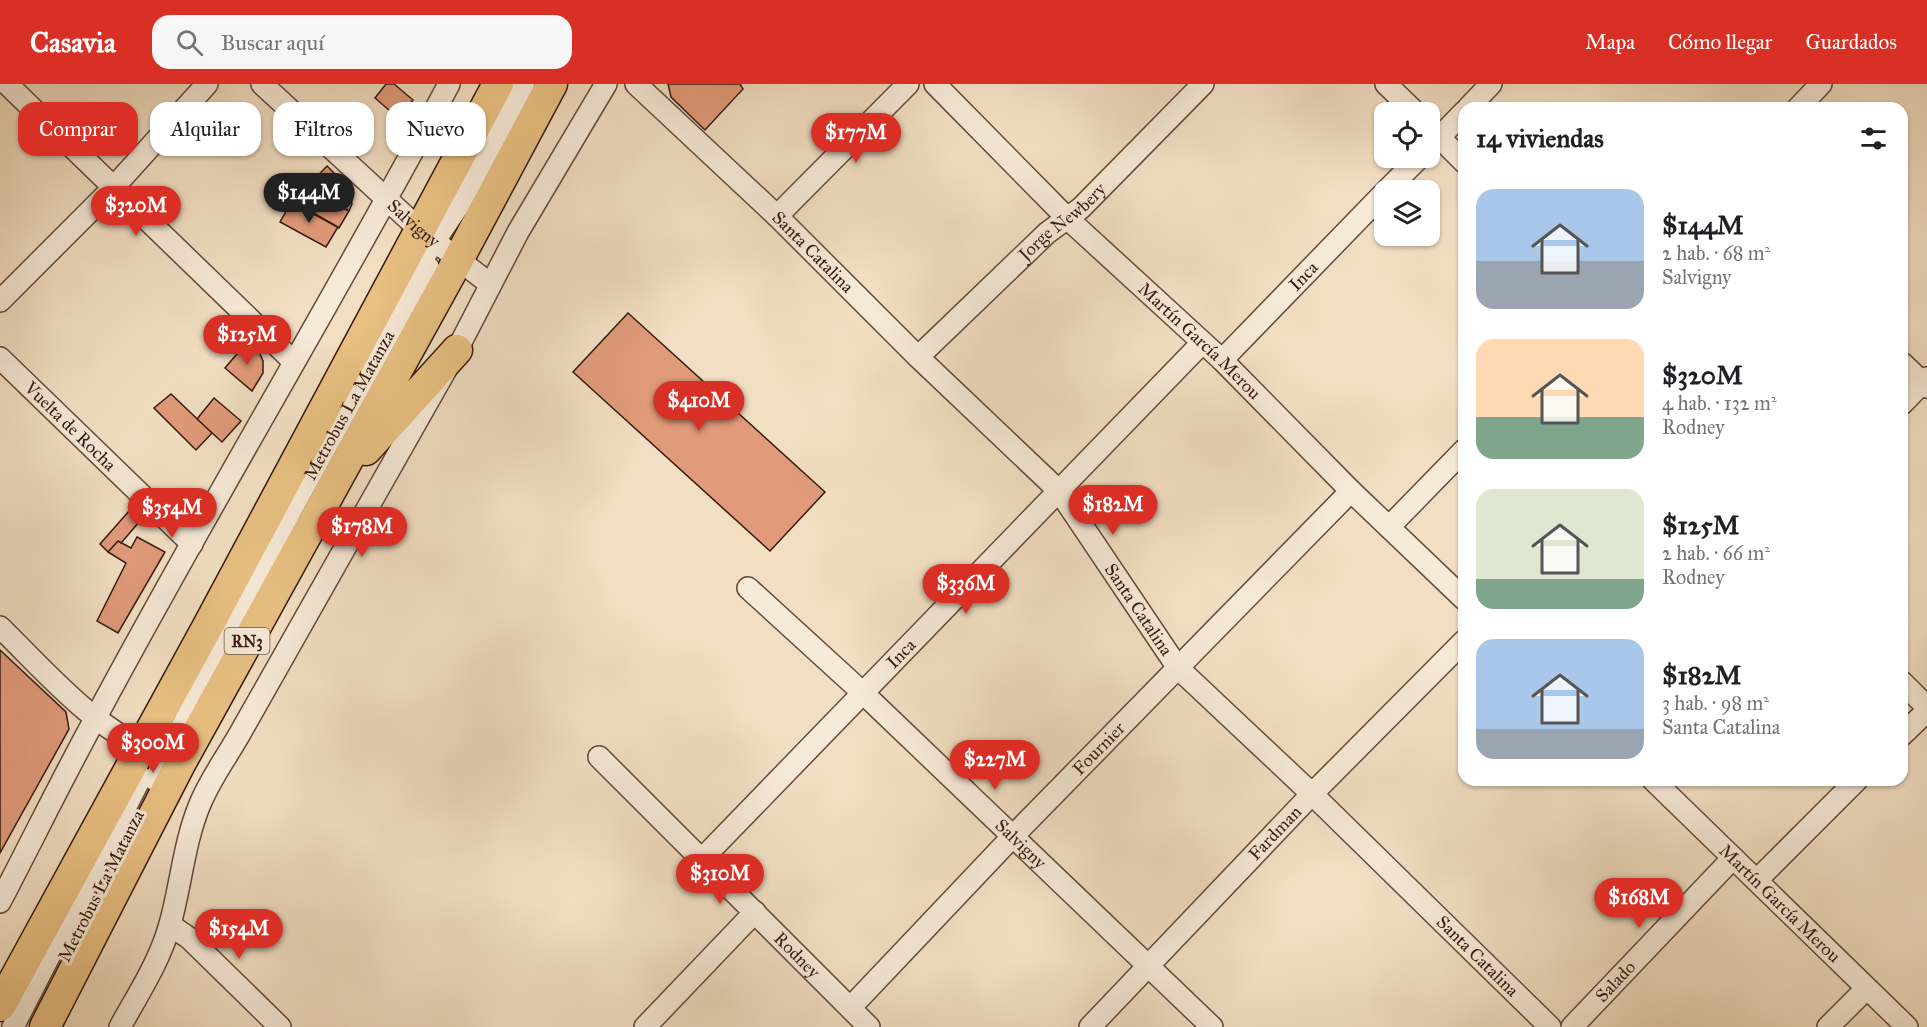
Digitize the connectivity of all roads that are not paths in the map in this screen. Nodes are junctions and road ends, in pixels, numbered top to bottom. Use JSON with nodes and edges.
{"nodes":[{"id":1,"x":7,"y":84,"type":"edge"},
{"id":2,"x":207,"y":84,"type":"edge"},
{"id":3,"x":262,"y":84,"type":"edge"},
{"id":4,"x":448,"y":84,"type":"edge"},
{"id":5,"x":498,"y":84,"type":"edge"},
{"id":6,"x":524,"y":84,"type":"edge"},
{"id":7,"x":537,"y":84,"type":"edge"},
{"id":8,"x":552,"y":84,"type":"edge"},
{"id":9,"x":606,"y":84,"type":"edge"},
{"id":10,"x":636,"y":84,"type":"edge"},
{"id":11,"x":908,"y":84,"type":"edge"},
{"id":12,"x":935,"y":84,"type":"edge"},
{"id":13,"x":1203,"y":84,"type":"edge"},
{"id":14,"x":1386,"y":84,"type":"edge"},
{"id":15,"x":1491,"y":84,"type":"edge"},
{"id":16,"x":1821,"y":84,"type":"edge"},
{"id":17,"x":1405,"y":102,"type":"edge"},
{"id":18,"x":1474,"y":102,"type":"edge"},
{"id":19,"x":1804,"y":102,"type":"edge"},
{"id":20,"x":1458,"y":117,"type":"edge"},
{"id":21,"x":1440,"y":131,"type":"edge"},
{"id":22,"x":1440,"y":143,"type":"edge"},
{"id":23,"x":1458,"y":157,"type":"edge"},
{"id":24,"x":1409,"y":168,"type":"edge"},
{"id":25,"x":1398,"y":180,"type":"edge"},
{"id":26,"x":113,"y":188,"type":"junction"},
{"id":27,"x":387,"y":199,"type":"junction"},
{"id":28,"x":1374,"y":204,"type":"edge"},
{"id":29,"x":777,"y":216,"type":"junction"},
{"id":30,"x":1067,"y":218,"type":"junction"},
{"id":31,"x":438,"y":244,"type":"junction"},
{"id":32,"x":490,"y":284,"type":"junction"},
{"id":33,"x":0,"y":301,"type":"edge"},
{"id":34,"x":1202,"y":343,"type":"junction"},
{"id":35,"x":457,"y":350,"type":"junction"},
{"id":36,"x":918,"y":357,"type":"junction"},
{"id":37,"x":0,"y":358,"type":"edge"},
{"id":38,"x":1222,"y":360,"type":"junction"},
{"id":39,"x":294,"y":362,"type":"junction"},
{"id":40,"x":1908,"y":368,"type":"edge"},
{"id":41,"x":1926,"y":383,"type":"edge"},
{"id":42,"x":1908,"y":399,"type":"edge"},
{"id":43,"x":1458,"y":456,"type":"edge"},
{"id":44,"x":331,"y":488,"type":"junction"},
{"id":45,"x":1059,"y":491,"type":"junction"},
{"id":46,"x":1351,"y":491,"type":"junction"},
{"id":47,"x":1389,"y":527,"type":"junction"},
{"id":48,"x":192,"y":544,"type":"junction"},
{"id":49,"x":748,"y":588,"type":"dead end"},
{"id":50,"x":1458,"y":593,"type":"edge"},
{"id":51,"x":0,"y":627,"type":"edge"},
{"id":52,"x":1458,"y":647,"type":"edge"},
{"id":53,"x":1178,"y":668,"type":"junction"},
{"id":54,"x":1908,"y":688,"type":"edge"},
{"id":55,"x":863,"y":693,"type":"junction"},
{"id":56,"x":1927,"y":709,"type":"edge"},
{"id":57,"x":95,"y":719,"type":"junction"},
{"id":58,"x":1908,"y":729,"type":"edge"},
{"id":59,"x":160,"y":756,"type":"junction"},
{"id":60,"x":599,"y":757,"type":"dead end"},
{"id":61,"x":1659,"y":786,"type":"edge"},
{"id":62,"x":1851,"y":786,"type":"edge"},
{"id":63,"x":1312,"y":794,"type":"junction"},
{"id":64,"x":1014,"y":835,"type":"junction"},
{"id":65,"x":1733,"y":858,"type":"junction"},
{"id":66,"x":702,"y":859,"type":"junction"},
{"id":67,"x":1757,"y":880,"type":"junction"},
{"id":68,"x":0,"y":902,"type":"edge"},
{"id":69,"x":755,"y":912,"type":"junction"},
{"id":70,"x":170,"y":925,"type":"junction"},
{"id":71,"x":1149,"y":966,"type":"junction"},
{"id":72,"x":1866,"y":989,"type":"junction"},
{"id":73,"x":0,"y":1006,"type":"edge"},
{"id":74,"x":851,"y":1007,"type":"junction"},
{"id":75,"x":13,"y":1027,"type":"edge"},
{"id":76,"x":29,"y":1027,"type":"edge"},
{"id":77,"x":45,"y":1027,"type":"edge"},
{"id":78,"x":120,"y":1027,"type":"edge"},
{"id":79,"x":280,"y":1027,"type":"edge"},
{"id":80,"x":645,"y":1027,"type":"edge"},
{"id":81,"x":869,"y":1027,"type":"edge"},
{"id":82,"x":1090,"y":1027,"type":"edge"},
{"id":83,"x":1212,"y":1027,"type":"edge"},
{"id":84,"x":1550,"y":1027,"type":"edge"},
{"id":85,"x":1572,"y":1027,"type":"edge"},
{"id":86,"x":1828,"y":1027,"type":"edge"},
{"id":87,"x":1906,"y":1027,"type":"edge"}],
"edges":[{"from":1,"to":26,"type":"street"},
{"from":2,"to":26,"type":"street"},
{"from":3,"to":27,"type":"street","name":"Salvigny"},
{"from":4,"to":27,"type":"street"},
{"from":5,"to":31,"type":"highway","number":"RN3"},
{"from":6,"to":31,"type":"street","name":"Metrobus La Matanza"},
{"from":7,"to":31,"type":"street","name":"Metrobus La Matanza"},
{"from":8,"to":31,"type":"highway","number":"RN3"},
{"from":9,"to":32,"type":"street"},
{"from":10,"to":29,"type":"street","name":"Santa Catalina"},
{"from":11,"to":29,"type":"street"},
{"from":12,"to":30,"type":"street","name":"Martín García Merou"},
{"from":13,"to":30,"type":"street","name":"Jorge Newbery"},
{"from":14,"to":17,"type":"street"},
{"from":15,"to":18,"type":"street"},
{"from":16,"to":19,"type":"street"},
{"from":20,"to":21,"type":"street"},
{"from":22,"to":23,"type":"street"},
{"from":24,"to":25,"type":"street","name":"Inca"},
{"from":26,"to":33,"type":"street"},
{"from":26,"to":39,"type":"street"},
{"from":27,"to":31,"type":"street","name":"Salvigny"},
{"from":27,"to":39,"type":"street"},
{"from":28,"to":38,"type":"street","name":"Inca"},
{"from":29,"to":36,"type":"street","name":"Santa Catalina"},
{"from":30,"to":34,"type":"street","name":"Martín García Merou"},
{"from":30,"to":36,"type":"street","name":"Jorge Newbery"},
{"from":31,"to":32,"type":"street","name":"Salvigny"},
{"from":31,"to":44,"type":"highway","number":"RN3"},
{"from":31,"to":59,"type":"street","name":"Metrobus La Matanza"},
{"from":31,"to":59,"type":"highway","number":"RN3"},
{"from":32,"to":35,"type":"street"},
{"from":34,"to":38,"type":"street","name":"Martín García Merou"},
{"from":34,"to":45,"type":"street","name":"Inca"},
{"from":35,"to":44,"type":"highway"},
{"from":35,"to":70,"type":"street"},
{"from":36,"to":45,"type":"street","name":"Santa Catalina"},
{"from":37,"to":48,"type":"street","name":"Vuelta de Rocha"},
{"from":38,"to":46,"type":"street","name":"Martín García Merou"},
{"from":39,"to":48,"type":"street"},
{"from":40,"to":41,"type":"street"},
{"from":41,"to":42,"type":"street"},
{"from":43,"to":47,"type":"street"},
{"from":44,"to":59,"type":"highway","number":"RN3"},
{"from":45,"to":53,"type":"street","name":"Santa Catalina"},
{"from":45,"to":55,"type":"street","name":"Inca"},
{"from":46,"to":47,"type":"street","name":"Martín García Merou"},
{"from":46,"to":53,"type":"street","name":"Fournier"},
{"from":47,"to":50,"type":"street","name":"Martín García Merou"},
{"from":48,"to":57,"type":"street"},
{"from":49,"to":55,"type":"street","name":"Salvigny"},
{"from":51,"to":57,"type":"street"},
{"from":52,"to":63,"type":"street","name":"Fardman"},
{"from":53,"to":63,"type":"street","name":"Santa Catalina"},
{"from":53,"to":64,"type":"street","name":"Fournier"},
{"from":54,"to":56,"type":"street"},
{"from":55,"to":64,"type":"street","name":"Salvigny"},
{"from":55,"to":66,"type":"street","name":"Inca"},
{"from":56,"to":58,"type":"street"},
{"from":57,"to":59,"type":"street"},
{"from":57,"to":68,"type":"street"},
{"from":59,"to":73,"type":"highway","number":"RN3"},
{"from":59,"to":75,"type":"street","name":"Metrobus La Matanza"},
{"from":59,"to":76,"type":"street","name":"Metrobus La Matanza"},
{"from":59,"to":77,"type":"highway","number":"RN3"},
{"from":60,"to":66,"type":"street","name":"Rodney"},
{"from":61,"to":65,"type":"street","name":"Martín García Merou"},
{"from":62,"to":67,"type":"street"},
{"from":63,"to":71,"type":"street","name":"Fardman"},
{"from":63,"to":84,"type":"street","name":"Santa Catalina"},
{"from":64,"to":71,"type":"street","name":"Salvigny"},
{"from":64,"to":74,"type":"street","name":"Fournier"},
{"from":65,"to":67,"type":"street","name":"Martín García Merou"},
{"from":65,"to":85,"type":"street","name":"Salado"},
{"from":66,"to":69,"type":"street","name":"Rodney"},
{"from":67,"to":72,"type":"street","name":"Martín García Merou"},
{"from":69,"to":74,"type":"street","name":"Rodney"},
{"from":69,"to":80,"type":"street"},
{"from":70,"to":78,"type":"street"},
{"from":70,"to":79,"type":"street"},
{"from":71,"to":82,"type":"street","name":"Fardman"},
{"from":71,"to":83,"type":"street","name":"Salvigny"},
{"from":72,"to":86,"type":"street"},
{"from":72,"to":87,"type":"street","name":"Martín García Merou"},
{"from":74,"to":81,"type":"street","name":"Rodney"}]}
